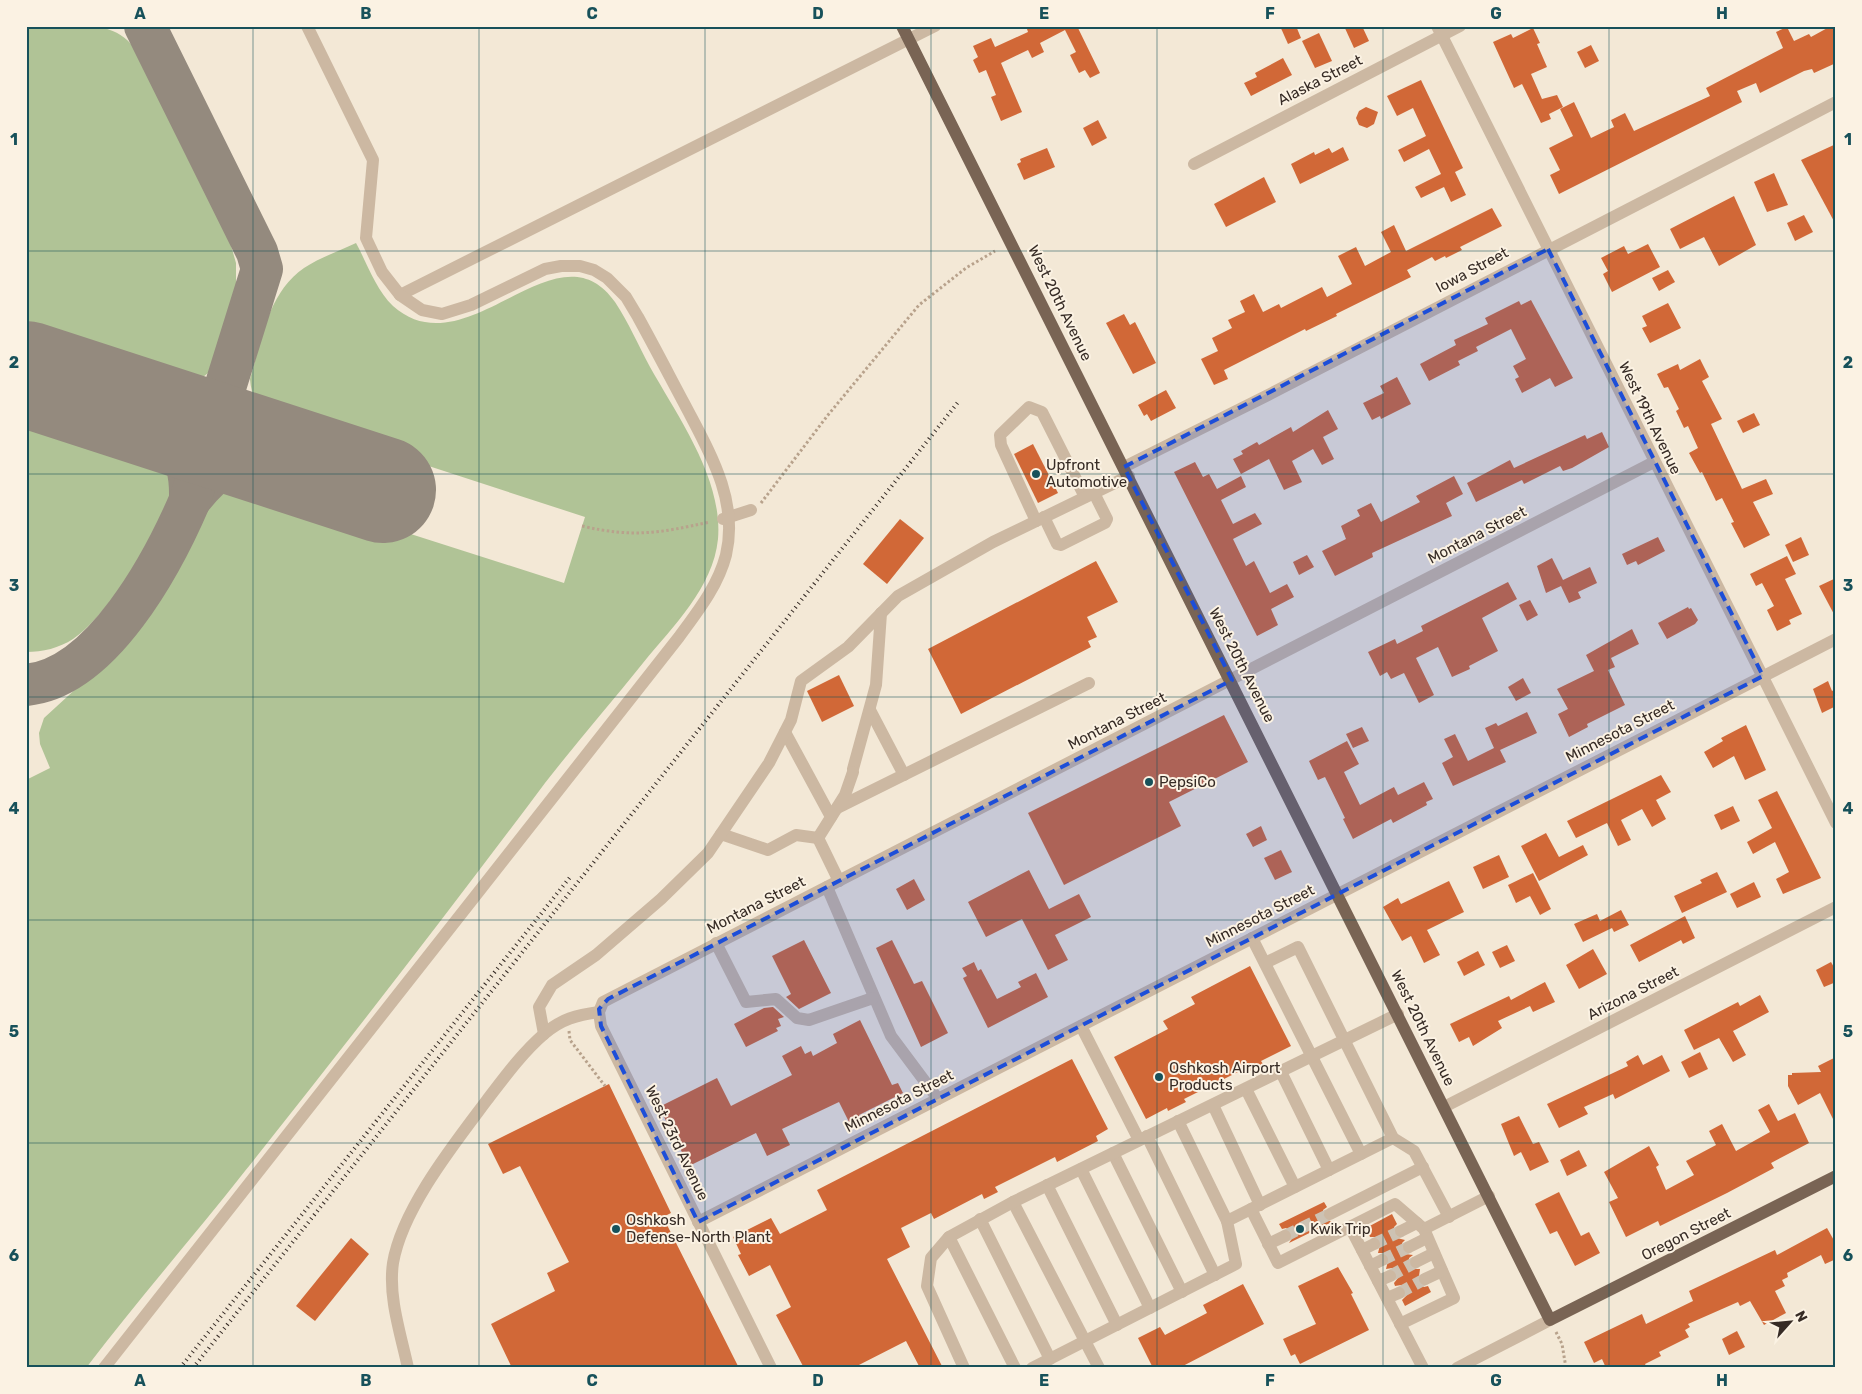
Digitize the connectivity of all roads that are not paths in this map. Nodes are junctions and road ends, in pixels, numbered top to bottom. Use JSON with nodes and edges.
{"nodes":[{"id":1,"x":307,"y":26,"type":"edge"},
{"id":2,"x":902,"y":26,"type":"edge"},
{"id":3,"x":935,"y":26,"type":"edge"},
{"id":4,"x":1460,"y":26,"type":"edge"},
{"id":5,"x":1439,"y":31,"type":"edge"},
{"id":6,"x":908,"y":39,"type":"junction"},
{"id":7,"x":1836,"y":102,"type":"edge"},
{"id":8,"x":1194,"y":164,"type":"dead end"},
{"id":9,"x":1548,"y":249,"type":"junction"},
{"id":10,"x":400,"y":295,"type":"junction"},
{"id":11,"x":1654,"y":462,"type":"junction"},
{"id":12,"x":1126,"y":472,"type":"junction"},
{"id":13,"x":1089,"y":495,"type":"junction"},
{"id":14,"x":752,"y":510,"type":"road end"},
{"id":15,"x":726,"y":518,"type":"junction"},
{"id":16,"x":1040,"y":519,"type":"junction"},
{"id":17,"x":882,"y":613,"type":"junction"},
{"id":18,"x":1836,"y":639,"type":"edge"},
{"id":19,"x":1763,"y":676,"type":"junction"},
{"id":20,"x":1232,"y":680,"type":"junction"},
{"id":21,"x":1089,"y":683,"type":"dead end"},
{"id":22,"x":870,"y":710,"type":"junction"},
{"id":23,"x":785,"y":732,"type":"junction"},
{"id":24,"x":904,"y":775,"type":"junction"},
{"id":25,"x":834,"y":812,"type":"junction"},
{"id":26,"x":1836,"y":823,"type":"edge"},
{"id":27,"x":721,"y":834,"type":"junction"},
{"id":28,"x":818,"y":838,"type":"junction"},
{"id":29,"x":839,"y":881,"type":"junction"},
{"id":30,"x":827,"y":887,"type":"junction"},
{"id":31,"x":1338,"y":894,"type":"junction"},
{"id":32,"x":1836,"y":907,"type":"edge"},
{"id":33,"x":1252,"y":938,"type":"junction"},
{"id":34,"x":716,"y":943,"type":"junction"},
{"id":35,"x":1264,"y":963,"type":"junction"},
{"id":36,"x":873,"y":998,"type":"junction"},
{"id":37,"x":599,"y":1012,"type":"junction"},
{"id":38,"x":1398,"y":1014,"type":"junction"},
{"id":39,"x":1081,"y":1026,"type":"junction"},
{"id":40,"x":544,"y":1034,"type":"junction"},
{"id":41,"x":1343,"y":1040,"type":"junction"},
{"id":42,"x":1312,"y":1056,"type":"junction"},
{"id":43,"x":1281,"y":1072,"type":"junction"},
{"id":44,"x":1246,"y":1089,"type":"junction"},
{"id":45,"x":938,"y":1099,"type":"junction"},
{"id":46,"x":1213,"y":1105,"type":"junction"},
{"id":47,"x":1444,"y":1107,"type":"junction"},
{"id":48,"x":1178,"y":1121,"type":"junction"},
{"id":49,"x":1143,"y":1138,"type":"junction"},
{"id":50,"x":1393,"y":1138,"type":"junction"},
{"id":51,"x":1113,"y":1153,"type":"junction"},
{"id":52,"x":1361,"y":1154,"type":"junction"},
{"id":53,"x":1423,"y":1167,"type":"junction"},
{"id":54,"x":1081,"y":1169,"type":"junction"},
{"id":55,"x":1329,"y":1170,"type":"junction"},
{"id":56,"x":1836,"y":1176,"type":"edge"},
{"id":57,"x":1047,"y":1185,"type":"junction"},
{"id":58,"x":1295,"y":1187,"type":"junction"},
{"id":59,"x":1489,"y":1196,"type":"junction"},
{"id":60,"x":1013,"y":1202,"type":"junction"},
{"id":61,"x":1256,"y":1207,"type":"junction"},
{"id":62,"x":1330,"y":1214,"type":"tunnel mouth"},
{"id":63,"x":1449,"y":1217,"type":"junction"},
{"id":64,"x":980,"y":1219,"type":"junction"},
{"id":65,"x":698,"y":1222,"type":"junction"},
{"id":66,"x":1227,"y":1222,"type":"junction"},
{"id":67,"x":1350,"y":1227,"type":"junction"},
{"id":68,"x":1422,"y":1230,"type":"junction"},
{"id":69,"x":1401,"y":1231,"type":"tunnel mouth"},
{"id":70,"x":1285,"y":1236,"type":"tunnel mouth"},
{"id":71,"x":948,"y":1237,"type":"junction"},
{"id":72,"x":1268,"y":1244,"type":"junction"},
{"id":73,"x":1374,"y":1244,"type":"tunnel mouth"},
{"id":74,"x":1409,"y":1247,"type":"tunnel mouth"},
{"id":75,"x":1362,"y":1250,"type":"junction"},
{"id":76,"x":1434,"y":1253,"type":"junction"},
{"id":77,"x":1382,"y":1260,"type":"tunnel mouth"},
{"id":78,"x":1416,"y":1262,"type":"tunnel mouth"},
{"id":79,"x":1370,"y":1266,"type":"junction"},
{"id":80,"x":1442,"y":1271,"type":"junction"},
{"id":81,"x":1215,"y":1275,"type":"junction"},
{"id":82,"x":1390,"y":1276,"type":"tunnel mouth"},
{"id":83,"x":1425,"y":1279,"type":"tunnel mouth"},
{"id":84,"x":1378,"y":1281,"type":"junction"},
{"id":85,"x":1182,"y":1292,"type":"junction"},
{"id":86,"x":1150,"y":1308,"type":"junction"},
{"id":87,"x":1550,"y":1320,"type":"junction"},
{"id":88,"x":1400,"y":1324,"type":"junction"},
{"id":89,"x":1117,"y":1325,"type":"junction"},
{"id":90,"x":1086,"y":1341,"type":"junction"},
{"id":91,"x":1050,"y":1359,"type":"junction"},
{"id":92,"x":104,"y":1368,"type":"edge"},
{"id":93,"x":408,"y":1368,"type":"edge"},
{"id":94,"x":771,"y":1368,"type":"edge"},
{"id":95,"x":964,"y":1368,"type":"edge"},
{"id":96,"x":1015,"y":1368,"type":"edge"},
{"id":97,"x":1032,"y":1368,"type":"edge"},
{"id":98,"x":1099,"y":1368,"type":"edge"},
{"id":99,"x":1423,"y":1368,"type":"edge"},
{"id":100,"x":1457,"y":1368,"type":"edge"}],
"edges":[{"from":1,"to":10,"type":"street"},
{"from":2,"to":6,"type":"main road","name":"West 20th Avenue"},
{"from":3,"to":6,"type":"street"},
{"from":4,"to":5,"type":"street","name":"Alaska Street"},
{"from":5,"to":8,"type":"street","name":"Alaska Street"},
{"from":5,"to":9,"type":"street","name":"West 19th Avenue"},
{"from":6,"to":10,"type":"street"},
{"from":6,"to":12,"type":"main road","name":"West 20th Avenue"},
{"from":7,"to":9,"type":"street","name":"Iowa Street"},
{"from":9,"to":11,"type":"street","name":"West 19th Avenue"},
{"from":9,"to":12,"type":"street","name":"Iowa Street"},
{"from":10,"to":15,"type":"street"},
{"from":11,"to":19,"type":"street","name":"West 19th Avenue"},
{"from":11,"to":20,"type":"street","name":"Montana Street"},
{"from":12,"to":13,"type":"street","name":"Iowa Street"},
{"from":12,"to":20,"type":"main road","name":"West 20th Avenue"},
{"from":13,"to":16,"type":"street","name":"Iowa Street"},
{"from":13,"to":16,"type":"street"},
{"from":13,"to":16,"type":"street"},
{"from":14,"to":15,"type":"street"},
{"from":15,"to":92,"type":"street"},
{"from":16,"to":17,"type":"street","name":"Iowa Street"},
{"from":17,"to":22,"type":"street"},
{"from":17,"to":23,"type":"street","name":"Iowa Street"},
{"from":18,"to":19,"type":"street","name":"Minnesota Street"},
{"from":19,"to":26,"type":"street","name":"West 19th Avenue"},
{"from":19,"to":31,"type":"street","name":"Minnesota Street"},
{"from":20,"to":29,"type":"street","name":"Montana Street"},
{"from":20,"to":31,"type":"main road","name":"West 20th Avenue"},
{"from":21,"to":24,"type":"street"},
{"from":22,"to":24,"type":"street"},
{"from":22,"to":25,"type":"street"},
{"from":23,"to":25,"type":"street"},
{"from":23,"to":27,"type":"street","name":"Iowa Street"},
{"from":24,"to":25,"type":"street"},
{"from":25,"to":28,"type":"street"},
{"from":27,"to":28,"type":"street"},
{"from":27,"to":40,"type":"street","name":"Iowa Street"},
{"from":28,"to":29,"type":"street"},
{"from":29,"to":30,"type":"street","name":"Montana Street"},
{"from":30,"to":34,"type":"street","name":"Montana Street"},
{"from":30,"to":36,"type":"street"},
{"from":31,"to":33,"type":"street","name":"Minnesota Street"},
{"from":31,"to":38,"type":"main road","name":"West 20th Avenue"},
{"from":32,"to":47,"type":"street","name":"Arizona Street"},
{"from":33,"to":35,"type":"street"},
{"from":33,"to":39,"type":"street","name":"Minnesota Street"},
{"from":34,"to":36,"type":"street"},
{"from":34,"to":37,"type":"street","name":"Montana Street"},
{"from":35,"to":41,"type":"street"},
{"from":35,"to":42,"type":"street"},
{"from":36,"to":45,"type":"street"},
{"from":37,"to":40,"type":"street"},
{"from":37,"to":65,"type":"street","name":"West 23rd Avenue"},
{"from":38,"to":41,"type":"street"},
{"from":38,"to":47,"type":"main road","name":"West 20th Avenue"},
{"from":39,"to":45,"type":"street","name":"Minnesota Street"},
{"from":39,"to":49,"type":"street"},
{"from":40,"to":93,"type":"street"},
{"from":41,"to":42,"type":"street"},
{"from":41,"to":50,"type":"street"},
{"from":42,"to":43,"type":"street"},
{"from":42,"to":52,"type":"street"},
{"from":43,"to":44,"type":"street"},
{"from":43,"to":55,"type":"street"},
{"from":44,"to":46,"type":"street"},
{"from":44,"to":58,"type":"street"},
{"from":45,"to":65,"type":"street","name":"Minnesota Street"},
{"from":46,"to":48,"type":"street"},
{"from":46,"to":61,"type":"street"},
{"from":47,"to":59,"type":"main road","name":"West 20th Avenue"},
{"from":48,"to":49,"type":"street"},
{"from":48,"to":66,"type":"street"},
{"from":49,"to":51,"type":"street"},
{"from":49,"to":81,"type":"street"},
{"from":50,"to":52,"type":"street"},
{"from":50,"to":53,"type":"street"},
{"from":51,"to":54,"type":"street"},
{"from":51,"to":85,"type":"street"},
{"from":52,"to":55,"type":"street"},
{"from":53,"to":62,"type":"street"},
{"from":53,"to":63,"type":"street"},
{"from":54,"to":57,"type":"street"},
{"from":54,"to":86,"type":"street"},
{"from":55,"to":58,"type":"street"},
{"from":56,"to":87,"type":"main road","name":"Oregon Street"},
{"from":57,"to":60,"type":"street"},
{"from":57,"to":89,"type":"street"},
{"from":58,"to":61,"type":"street"},
{"from":59,"to":63,"type":"street"},
{"from":59,"to":87,"type":"main road","name":"West 20th Avenue"},
{"from":60,"to":64,"type":"street"},
{"from":60,"to":90,"type":"street"},
{"from":61,"to":66,"type":"street"},
{"from":61,"to":72,"type":"street"},
{"from":63,"to":68,"type":"street"},
{"from":64,"to":71,"type":"street"},
{"from":64,"to":91,"type":"street"},
{"from":65,"to":94,"type":"street","name":"West 23rd Avenue"},
{"from":66,"to":81,"type":"street"},
{"from":67,"to":68,"type":"street"},
{"from":67,"to":72,"type":"street"},
{"from":67,"to":75,"type":"street"},
{"from":68,"to":69,"type":"street"},
{"from":68,"to":74,"type":"street"},
{"from":68,"to":76,"type":"street"},
{"from":70,"to":72,"type":"street"},
{"from":71,"to":95,"type":"street"},
{"from":71,"to":96,"type":"street"},
{"from":73,"to":75,"type":"street"},
{"from":75,"to":79,"type":"street"},
{"from":76,"to":78,"type":"street"},
{"from":76,"to":80,"type":"street"},
{"from":77,"to":79,"type":"street"},
{"from":79,"to":84,"type":"street"},
{"from":80,"to":83,"type":"street"},
{"from":80,"to":88,"type":"street"},
{"from":81,"to":85,"type":"street"},
{"from":82,"to":84,"type":"street"},
{"from":84,"to":88,"type":"street"},
{"from":85,"to":86,"type":"street"},
{"from":86,"to":89,"type":"street"},
{"from":87,"to":100,"type":"street"},
{"from":88,"to":99,"type":"street"},
{"from":89,"to":90,"type":"street"},
{"from":90,"to":91,"type":"street"},
{"from":90,"to":98,"type":"street"},
{"from":91,"to":97,"type":"street"}]}
